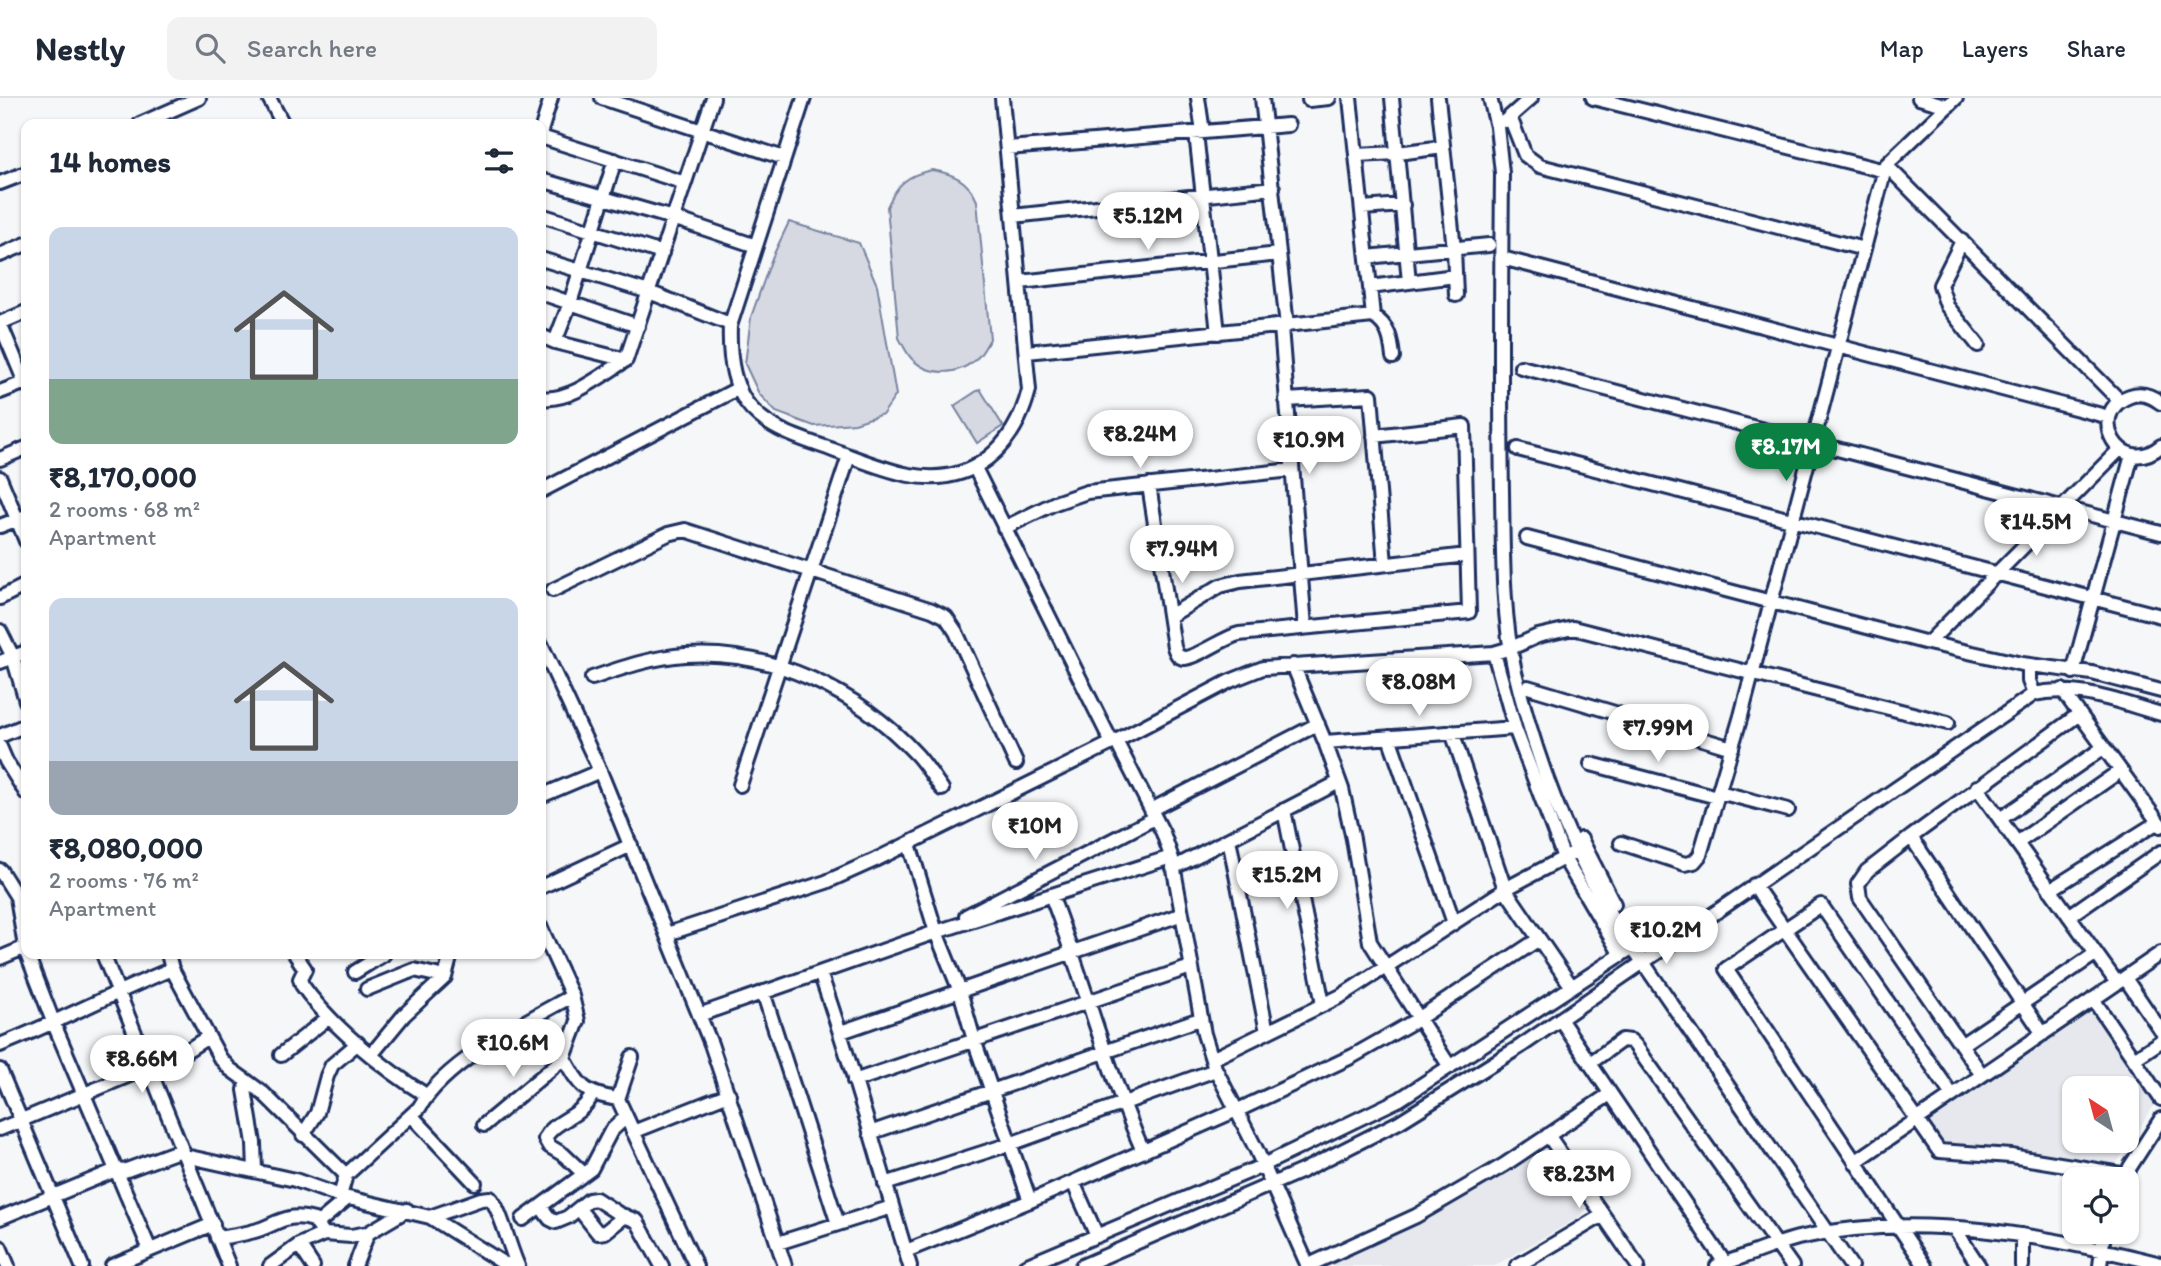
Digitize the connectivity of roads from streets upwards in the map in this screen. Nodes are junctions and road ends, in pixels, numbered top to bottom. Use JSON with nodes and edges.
{"nodes":[{"id":1,"x":199,"y":98,"type":"edge"},
{"id":2,"x":269,"y":98,"type":"edge"},
{"id":3,"x":551,"y":98,"type":"edge"},
{"id":4,"x":602,"y":98,"type":"edge"},
{"id":5,"x":713,"y":98,"type":"edge"},
{"id":6,"x":803,"y":98,"type":"edge"},
{"id":7,"x":1002,"y":98,"type":"edge"},
{"id":8,"x":1198,"y":98,"type":"edge"},
{"id":9,"x":1262,"y":98,"type":"edge"},
{"id":10,"x":1329,"y":98,"type":"edge"},
{"id":11,"x":1350,"y":98,"type":"edge"},
{"id":12,"x":1392,"y":98,"type":"edge"},
{"id":13,"x":1438,"y":98,"type":"edge"},
{"id":14,"x":1490,"y":98,"type":"edge"},
{"id":15,"x":1531,"y":98,"type":"edge"},
{"id":16,"x":1593,"y":98,"type":"edge"},
{"id":17,"x":1919,"y":98,"type":"edge"},
{"id":18,"x":1309,"y":100,"type":"dead end"},
{"id":19,"x":1952,"y":102,"type":"edge"},
{"id":20,"x":1510,"y":117,"type":"junction"},
{"id":21,"x":151,"y":119,"type":"edge"},
{"id":22,"x":280,"y":119,"type":"edge"},
{"id":23,"x":545,"y":119,"type":"edge"},
{"id":24,"x":1288,"y":125,"type":"dead end"},
{"id":25,"x":1267,"y":127,"type":"junction"},
{"id":26,"x":1497,"y":127,"type":"junction"},
{"id":27,"x":702,"y":131,"type":"junction"},
{"id":28,"x":1199,"y":132,"type":"junction"},
{"id":29,"x":546,"y":139,"type":"edge"},
{"id":30,"x":1443,"y":147,"type":"junction"},
{"id":31,"x":1007,"y":148,"type":"junction"},
{"id":32,"x":1398,"y":153,"type":"junction"},
{"id":33,"x":1356,"y":155,"type":"junction"},
{"id":34,"x":784,"y":158,"type":"junction"},
{"id":35,"x":615,"y":160,"type":"junction"},
{"id":36,"x":1885,"y":168,"type":"junction"},
{"id":37,"x":21,"y":175,"type":"edge"},
{"id":38,"x":546,"y":181,"type":"edge"},
{"id":39,"x":0,"y":183,"type":"edge"},
{"id":40,"x":685,"y":183,"type":"junction"},
{"id":41,"x":1273,"y":188,"type":"junction"},
{"id":42,"x":1203,"y":195,"type":"junction"},
{"id":43,"x":603,"y":197,"type":"junction"},
{"id":44,"x":1403,"y":205,"type":"junction"},
{"id":45,"x":1362,"y":208,"type":"junction"},
{"id":46,"x":1013,"y":216,"type":"junction"},
{"id":47,"x":546,"y":217,"type":"edge"},
{"id":48,"x":673,"y":218,"type":"junction"},
{"id":49,"x":592,"y":231,"type":"junction"},
{"id":50,"x":1962,"y":242,"type":"junction"},
{"id":51,"x":1489,"y":245,"type":"dead end"},
{"id":52,"x":21,"y":246,"type":"edge"},
{"id":53,"x":756,"y":246,"type":"junction"},
{"id":54,"x":1454,"y":249,"type":"junction"},
{"id":55,"x":1864,"y":249,"type":"junction"},
{"id":56,"x":1407,"y":253,"type":"junction"},
{"id":57,"x":662,"y":254,"type":"junction"},
{"id":58,"x":1279,"y":254,"type":"junction"},
{"id":59,"x":0,"y":255,"type":"edge"},
{"id":60,"x":1367,"y":257,"type":"junction"},
{"id":61,"x":1502,"y":258,"type":"junction"},
{"id":62,"x":546,"y":260,"type":"edge"},
{"id":63,"x":1210,"y":261,"type":"junction"},
{"id":64,"x":580,"y":270,"type":"junction"},
{"id":65,"x":1455,"y":276,"type":"junction"},
{"id":66,"x":1020,"y":282,"type":"junction"},
{"id":67,"x":1409,"y":282,"type":"junction"},
{"id":68,"x":1370,"y":287,"type":"junction"},
{"id":69,"x":649,"y":292,"type":"junction"},
{"id":70,"x":546,"y":295,"type":"edge"},
{"id":71,"x":1456,"y":295,"type":"dead end"},
{"id":72,"x":570,"y":303,"type":"junction"},
{"id":73,"x":21,"y":314,"type":"edge"},
{"id":74,"x":1373,"y":316,"type":"junction"},
{"id":75,"x":0,"y":323,"type":"edge"},
{"id":76,"x":730,"y":324,"type":"junction"},
{"id":77,"x":638,"y":326,"type":"junction"},
{"id":78,"x":1284,"y":326,"type":"junction"},
{"id":79,"x":1218,"y":333,"type":"junction"},
{"id":80,"x":546,"y":337,"type":"edge"},
{"id":81,"x":555,"y":341,"type":"junction"},
{"id":82,"x":1978,"y":345,"type":"dead end"},
{"id":83,"x":1839,"y":346,"type":"junction"},
{"id":84,"x":1027,"y":352,"type":"junction"},
{"id":85,"x":1393,"y":357,"type":"dead end"},
{"id":86,"x":626,"y":360,"type":"junction"},
{"id":87,"x":1521,"y":367,"type":"dead end"},
{"id":88,"x":21,"y":371,"type":"edge"},
{"id":89,"x":21,"y":385,"type":"edge"},
{"id":90,"x":739,"y":388,"type":"junction"},
{"id":91,"x":0,"y":392,"type":"edge"},
{"id":92,"x":546,"y":398,"type":"edge"},
{"id":93,"x":1286,"y":400,"type":"junction"},
{"id":94,"x":2120,"y":401,"type":"junction"},
{"id":95,"x":2161,"y":403,"type":"edge"},
{"id":96,"x":2109,"y":417,"type":"junction"},
{"id":97,"x":1374,"y":436,"type":"junction"},
{"id":98,"x":1813,"y":443,"type":"junction"},
{"id":99,"x":2161,"y":446,"type":"edge"},
{"id":100,"x":1518,"y":449,"type":"dead end"},
{"id":101,"x":21,"y":450,"type":"edge"},
{"id":102,"x":2126,"y":452,"type":"junction"},
{"id":103,"x":849,"y":456,"type":"junction"},
{"id":104,"x":0,"y":459,"type":"edge"},
{"id":105,"x":975,"y":468,"type":"junction"},
{"id":106,"x":1292,"y":470,"type":"junction"},
{"id":107,"x":0,"y":478,"type":"edge"},
{"id":108,"x":1149,"y":485,"type":"junction"},
{"id":109,"x":546,"y":488,"type":"edge"},
{"id":110,"x":2062,"y":508,"type":"junction"},
{"id":111,"x":21,"y":515,"type":"edge"},
{"id":112,"x":21,"y":517,"type":"edge"},
{"id":113,"x":1793,"y":521,"type":"junction"},
{"id":114,"x":2114,"y":521,"type":"junction"},
{"id":115,"x":0,"y":526,"type":"edge"},
{"id":116,"x":1004,"y":528,"type":"junction"},
{"id":117,"x":2161,"y":533,"type":"edge"},
{"id":118,"x":1527,"y":538,"type":"dead end"},
{"id":119,"x":1467,"y":555,"type":"junction"},
{"id":120,"x":1385,"y":564,"type":"junction"},
{"id":121,"x":811,"y":570,"type":"junction"},
{"id":122,"x":1301,"y":573,"type":"junction"},
{"id":123,"x":1997,"y":573,"type":"junction"},
{"id":124,"x":21,"y":588,"type":"edge"},
{"id":125,"x":552,"y":590,"type":"dead end"},
{"id":126,"x":0,"y":598,"type":"edge"},
{"id":127,"x":2093,"y":598,"type":"junction"},
{"id":128,"x":1771,"y":603,"type":"junction"},
{"id":129,"x":1170,"y":616,"type":"junction"},
{"id":130,"x":2161,"y":616,"type":"edge"},
{"id":131,"x":1305,"y":627,"type":"junction"},
{"id":132,"x":0,"y":631,"type":"edge"},
{"id":133,"x":1928,"y":643,"type":"junction"},
{"id":134,"x":1511,"y":648,"type":"junction"},
{"id":135,"x":1494,"y":653,"type":"junction"},
{"id":136,"x":21,"y":654,"type":"edge"},
{"id":137,"x":546,"y":655,"type":"edge"},
{"id":138,"x":13,"y":657,"type":"junction"},
{"id":139,"x":0,"y":662,"type":"edge"},
{"id":140,"x":1293,"y":665,"type":"junction"},
{"id":141,"x":2029,"y":665,"type":"junction"},
{"id":142,"x":780,"y":666,"type":"junction"},
{"id":143,"x":1753,"y":672,"type":"junction"},
{"id":144,"x":2073,"y":672,"type":"junction"},
{"id":145,"x":592,"y":678,"type":"dead end"},
{"id":146,"x":21,"y":684,"type":"edge"},
{"id":147,"x":1528,"y":687,"type":"junction"},
{"id":148,"x":2062,"y":690,"type":"junction"},
{"id":149,"x":2161,"y":691,"type":"edge"},
{"id":150,"x":2035,"y":694,"type":"junction"},
{"id":151,"x":2161,"y":714,"type":"edge"},
{"id":152,"x":2078,"y":715,"type":"junction"},
{"id":153,"x":1948,"y":723,"type":"dead end"},
{"id":154,"x":1318,"y":724,"type":"junction"},
{"id":155,"x":21,"y":727,"type":"edge"},
{"id":156,"x":1516,"y":727,"type":"junction"},
{"id":157,"x":1452,"y":732,"type":"junction"},
{"id":158,"x":0,"y":736,"type":"edge"},
{"id":159,"x":1389,"y":737,"type":"junction"},
{"id":160,"x":1325,"y":742,"type":"junction"},
{"id":161,"x":1113,"y":743,"type":"junction"},
{"id":162,"x":0,"y":747,"type":"edge"},
{"id":163,"x":1732,"y":748,"type":"junction"},
{"id":164,"x":2103,"y":748,"type":"junction"},
{"id":165,"x":1016,"y":763,"type":"dead end"},
{"id":166,"x":1591,"y":764,"type":"dead end"},
{"id":167,"x":600,"y":771,"type":"junction"},
{"id":168,"x":2120,"y":771,"type":"junction"},
{"id":169,"x":1339,"y":782,"type":"junction"},
{"id":170,"x":21,"y":785,"type":"edge"},
{"id":171,"x":740,"y":785,"type":"dead end"},
{"id":172,"x":1977,"y":787,"type":"junction"},
{"id":173,"x":942,"y":789,"type":"dead end"},
{"id":174,"x":546,"y":794,"type":"edge"},
{"id":175,"x":1718,"y":794,"type":"junction"},
{"id":176,"x":1284,"y":810,"type":"junction"},
{"id":177,"x":1788,"y":810,"type":"dead end"},
{"id":178,"x":1150,"y":816,"type":"junction"},
{"id":179,"x":2000,"y":819,"type":"junction"},
{"id":180,"x":2160,"y":824,"type":"edge"},
{"id":181,"x":1911,"y":837,"type":"junction"},
{"id":182,"x":1229,"y":839,"type":"junction"},
{"id":183,"x":1621,"y":843,"type":"dead end"},
{"id":184,"x":2017,"y":843,"type":"junction"},
{"id":185,"x":909,"y":844,"type":"junction"},
{"id":186,"x":631,"y":845,"type":"junction"},
{"id":187,"x":1577,"y":851,"type":"junction"},
{"id":188,"x":2161,"y":852,"type":"edge"},
{"id":189,"x":1564,"y":858,"type":"junction"},
{"id":190,"x":1169,"y":863,"type":"junction"},
{"id":191,"x":0,"y":870,"type":"edge"},
{"id":192,"x":546,"y":885,"type":"edge"},
{"id":193,"x":1754,"y":886,"type":"junction"},
{"id":194,"x":1505,"y":889,"type":"junction"},
{"id":195,"x":2050,"y":890,"type":"junction"},
{"id":196,"x":1051,"y":895,"type":"junction"},
{"id":197,"x":2069,"y":916,"type":"junction"},
{"id":198,"x":1174,"y":917,"type":"junction"},
{"id":199,"x":21,"y":921,"type":"edge"},
{"id":200,"x":1454,"y":923,"type":"junction"},
{"id":201,"x":1784,"y":929,"type":"junction"},
{"id":202,"x":936,"y":932,"type":"junction"},
{"id":203,"x":667,"y":934,"type":"junction"},
{"id":204,"x":546,"y":939,"type":"edge"},
{"id":205,"x":1539,"y":939,"type":"junction"},
{"id":206,"x":1631,"y":948,"type":"junction"},
{"id":207,"x":1073,"y":951,"type":"junction"},
{"id":208,"x":21,"y":952,"type":"edge"},
{"id":209,"x":2161,"y":953,"type":"edge"},
{"id":210,"x":2095,"y":954,"type":"junction"},
{"id":211,"x":0,"y":958,"type":"edge"},
{"id":212,"x":29,"y":959,"type":"edge"},
{"id":213,"x":105,"y":959,"type":"edge"},
{"id":214,"x":169,"y":959,"type":"edge"},
{"id":215,"x":298,"y":959,"type":"edge"},
{"id":216,"x":376,"y":959,"type":"edge"},
{"id":217,"x":450,"y":959,"type":"edge"},
{"id":218,"x":1646,"y":960,"type":"junction"},
{"id":219,"x":1385,"y":967,"type":"junction"},
{"id":220,"x":172,"y":969,"type":"junction"},
{"id":221,"x":1185,"y":969,"type":"junction"},
{"id":222,"x":355,"y":972,"type":"dead end"},
{"id":223,"x":820,"y":972,"type":"junction"},
{"id":224,"x":445,"y":977,"type":"junction"},
{"id":225,"x":2121,"y":980,"type":"junction"},
{"id":226,"x":1572,"y":987,"type":"junction"},
{"id":227,"x":367,"y":989,"type":"dead end"},
{"id":228,"x":960,"y":990,"type":"junction"},
{"id":229,"x":117,"y":991,"type":"junction"},
{"id":230,"x":764,"y":992,"type":"junction"},
{"id":231,"x":572,"y":996,"type":"junction"},
{"id":232,"x":2093,"y":999,"type":"junction"},
{"id":233,"x":1088,"y":1002,"type":"junction"},
{"id":234,"x":2022,"y":1003,"type":"junction"},
{"id":235,"x":1323,"y":1004,"type":"junction"},
{"id":236,"x":699,"y":1015,"type":"junction"},
{"id":237,"x":329,"y":1017,"type":"junction"},
{"id":238,"x":1419,"y":1019,"type":"junction"},
{"id":239,"x":1560,"y":1019,"type":"junction"},
{"id":240,"x":1194,"y":1021,"type":"junction"},
{"id":241,"x":54,"y":1024,"type":"junction"},
{"id":242,"x":2161,"y":1031,"type":"edge"},
{"id":243,"x":841,"y":1032,"type":"junction"},
{"id":244,"x":1267,"y":1032,"type":"junction"},
{"id":245,"x":2043,"y":1034,"type":"junction"},
{"id":246,"x":208,"y":1037,"type":"junction"},
{"id":247,"x":974,"y":1040,"type":"junction"},
{"id":248,"x":2161,"y":1041,"type":"edge"},
{"id":249,"x":358,"y":1043,"type":"junction"},
{"id":250,"x":0,"y":1045,"type":"edge"},
{"id":251,"x":1962,"y":1045,"type":"junction"},
{"id":252,"x":1106,"y":1052,"type":"junction"},
{"id":253,"x":281,"y":1055,"type":"dead end"},
{"id":254,"x":371,"y":1055,"type":"junction"},
{"id":255,"x":632,"y":1057,"type":"dead end"},
{"id":256,"x":564,"y":1058,"type":"junction"},
{"id":257,"x":1212,"y":1059,"type":"junction"},
{"id":258,"x":2134,"y":1059,"type":"junction"},
{"id":259,"x":1590,"y":1063,"type":"junction"},
{"id":260,"x":148,"y":1067,"type":"junction"},
{"id":261,"x":1450,"y":1067,"type":"junction"},
{"id":262,"x":0,"y":1069,"type":"edge"},
{"id":263,"x":1210,"y":1072,"type":"junction"},
{"id":264,"x":1982,"y":1075,"type":"junction"},
{"id":265,"x":247,"y":1081,"type":"junction"},
{"id":266,"x":853,"y":1081,"type":"junction"},
{"id":267,"x":992,"y":1091,"type":"junction"},
{"id":268,"x":84,"y":1094,"type":"junction"},
{"id":269,"x":729,"y":1094,"type":"junction"},
{"id":270,"x":1610,"y":1094,"type":"junction"},
{"id":271,"x":592,"y":1095,"type":"junction"},
{"id":272,"x":1952,"y":1095,"type":"junction"},
{"id":273,"x":426,"y":1096,"type":"junction"},
{"id":274,"x":618,"y":1099,"type":"junction"},
{"id":275,"x":2161,"y":1099,"type":"edge"},
{"id":276,"x":1122,"y":1104,"type":"junction"},
{"id":277,"x":1233,"y":1112,"type":"junction"},
{"id":278,"x":411,"y":1115,"type":"junction"},
{"id":279,"x":626,"y":1116,"type":"junction"},
{"id":280,"x":2161,"y":1119,"type":"edge"},
{"id":281,"x":1916,"y":1120,"type":"junction"},
{"id":282,"x":20,"y":1121,"type":"junction"},
{"id":283,"x":484,"y":1125,"type":"dead end"},
{"id":284,"x":0,"y":1129,"type":"edge"},
{"id":285,"x":633,"y":1132,"type":"junction"},
{"id":286,"x":870,"y":1133,"type":"junction"},
{"id":287,"x":303,"y":1135,"type":"junction"},
{"id":288,"x":1548,"y":1135,"type":"junction"},
{"id":289,"x":1010,"y":1144,"type":"junction"},
{"id":290,"x":1143,"y":1151,"type":"junction"},
{"id":291,"x":183,"y":1153,"type":"junction"},
{"id":292,"x":1855,"y":1161,"type":"junction"},
{"id":293,"x":1259,"y":1167,"type":"junction"},
{"id":294,"x":2071,"y":1167,"type":"edge"},
{"id":295,"x":2132,"y":1167,"type":"edge"},
{"id":296,"x":116,"y":1170,"type":"junction"},
{"id":297,"x":255,"y":1171,"type":"junction"},
{"id":298,"x":583,"y":1174,"type":"junction"},
{"id":299,"x":346,"y":1175,"type":"junction"},
{"id":300,"x":1073,"y":1182,"type":"junction"},
{"id":301,"x":475,"y":1183,"type":"dead end"},
{"id":302,"x":885,"y":1184,"type":"junction"},
{"id":303,"x":1266,"y":1186,"type":"junction"},
{"id":304,"x":52,"y":1196,"type":"junction"},
{"id":305,"x":344,"y":1197,"type":"junction"},
{"id":306,"x":1030,"y":1201,"type":"junction"},
{"id":307,"x":541,"y":1207,"type":"junction"},
{"id":308,"x":892,"y":1207,"type":"junction"},
{"id":309,"x":579,"y":1209,"type":"junction"},
{"id":310,"x":407,"y":1210,"type":"junction"},
{"id":311,"x":1603,"y":1215,"type":"junction"},
{"id":312,"x":625,"y":1216,"type":"junction"},
{"id":313,"x":430,"y":1217,"type":"junction"},
{"id":314,"x":0,"y":1218,"type":"edge"},
{"id":315,"x":523,"y":1219,"type":"dead end"},
{"id":316,"x":213,"y":1224,"type":"junction"},
{"id":317,"x":838,"y":1224,"type":"junction"},
{"id":318,"x":1899,"y":1227,"type":"junction"},
{"id":319,"x":321,"y":1228,"type":"junction"},
{"id":320,"x":1954,"y":1228,"type":"junction"},
{"id":321,"x":368,"y":1233,"type":"junction"},
{"id":322,"x":1834,"y":1233,"type":"junction"},
{"id":323,"x":2022,"y":1235,"type":"junction"},
{"id":324,"x":1097,"y":1236,"type":"junction"},
{"id":325,"x":217,"y":1238,"type":"junction"},
{"id":326,"x":778,"y":1243,"type":"junction"},
{"id":327,"x":2103,"y":1244,"type":"edge"},
{"id":328,"x":299,"y":1245,"type":"junction"},
{"id":329,"x":1777,"y":1245,"type":"junction"},
{"id":330,"x":0,"y":1247,"type":"edge"},
{"id":331,"x":2102,"y":1249,"type":"junction"},
{"id":332,"x":150,"y":1250,"type":"junction"},
{"id":333,"x":906,"y":1251,"type":"junction"},
{"id":334,"x":1099,"y":1262,"type":"edge"},
{"id":335,"x":2161,"y":1264,"type":"edge"},
{"id":336,"x":1723,"y":1265,"type":"edge"},
{"id":337,"x":8,"y":1266,"type":"edge"},
{"id":338,"x":82,"y":1266,"type":"edge"},
{"id":339,"x":112,"y":1266,"type":"edge"},
{"id":340,"x":229,"y":1266,"type":"edge"},
{"id":341,"x":270,"y":1266,"type":"edge"},
{"id":342,"x":313,"y":1266,"type":"edge"},
{"id":343,"x":355,"y":1266,"type":"edge"},
{"id":344,"x":515,"y":1266,"type":"edge"},
{"id":345,"x":662,"y":1266,"type":"edge"},
{"id":346,"x":695,"y":1266,"type":"edge"},
{"id":347,"x":785,"y":1266,"type":"edge"},
{"id":348,"x":911,"y":1266,"type":"edge"},
{"id":349,"x":1025,"y":1266,"type":"edge"},
{"id":350,"x":1082,"y":1266,"type":"edge"},
{"id":351,"x":1299,"y":1266,"type":"edge"},
{"id":352,"x":1308,"y":1266,"type":"edge"},
{"id":353,"x":1517,"y":1266,"type":"edge"},
{"id":354,"x":1638,"y":1266,"type":"edge"},
{"id":355,"x":1791,"y":1266,"type":"edge"},
{"id":356,"x":1851,"y":1266,"type":"edge"},
{"id":357,"x":1861,"y":1266,"type":"edge"},
{"id":358,"x":1925,"y":1266,"type":"edge"},
{"id":359,"x":1979,"y":1266,"type":"edge"},
{"id":360,"x":2022,"y":1266,"type":"edge"},
{"id":361,"x":2100,"y":1266,"type":"edge"}],
"edges":[{"from":1,"to":21,"type":"street"},
{"from":2,"to":22,"type":"street"},
{"from":3,"to":23,"type":"street"},
{"from":4,"to":27,"type":"street"},
{"from":5,"to":27,"type":"street"},
{"from":6,"to":34,"type":"street"},
{"from":7,"to":31,"type":"street"},
{"from":8,"to":28,"type":"street"},
{"from":9,"to":25,"type":"street"},
{"from":10,"to":18,"type":"street"},
{"from":11,"to":33,"type":"street"},
{"from":12,"to":32,"type":"street"},
{"from":13,"to":30,"type":"street"},
{"from":14,"to":26,"type":"street"},
{"from":15,"to":20,"type":"street"},
{"from":16,"to":36,"type":"street"},
{"from":17,"to":19,"type":"street"},
{"from":19,"to":36,"type":"street"},
{"from":20,"to":26,"type":"street"},
{"from":20,"to":55,"type":"street"},
{"from":24,"to":25,"type":"street"},
{"from":25,"to":28,"type":"street"},
{"from":25,"to":41,"type":"street"},
{"from":26,"to":61,"type":"street"},
{"from":27,"to":34,"type":"street"},
{"from":27,"to":40,"type":"street"},
{"from":28,"to":31,"type":"street"},
{"from":28,"to":42,"type":"street"},
{"from":29,"to":35,"type":"street"},
{"from":30,"to":32,"type":"street"},
{"from":30,"to":54,"type":"street"},
{"from":31,"to":46,"type":"street"},
{"from":32,"to":33,"type":"street"},
{"from":32,"to":44,"type":"street"},
{"from":33,"to":45,"type":"street"},
{"from":34,"to":53,"type":"street"},
{"from":35,"to":40,"type":"street"},
{"from":35,"to":43,"type":"street"},
{"from":36,"to":50,"type":"street"},
{"from":36,"to":55,"type":"street"},
{"from":37,"to":39,"type":"street"},
{"from":38,"to":43,"type":"street"},
{"from":40,"to":48,"type":"street"},
{"from":41,"to":42,"type":"street"},
{"from":41,"to":58,"type":"street"},
{"from":42,"to":46,"type":"street"},
{"from":42,"to":63,"type":"street"},
{"from":43,"to":48,"type":"street"},
{"from":43,"to":49,"type":"street"},
{"from":44,"to":45,"type":"street"},
{"from":44,"to":56,"type":"street"},
{"from":45,"to":60,"type":"street"},
{"from":46,"to":66,"type":"street"},
{"from":47,"to":49,"type":"street"},
{"from":48,"to":53,"type":"street"},
{"from":48,"to":57,"type":"street"},
{"from":49,"to":57,"type":"street"},
{"from":49,"to":64,"type":"street"},
{"from":50,"to":82,"type":"street"},
{"from":50,"to":94,"type":"street"},
{"from":51,"to":54,"type":"street"},
{"from":52,"to":59,"type":"street"},
{"from":53,"to":76,"type":"street"},
{"from":54,"to":56,"type":"street"},
{"from":54,"to":65,"type":"street"},
{"from":55,"to":83,"type":"street"},
{"from":56,"to":60,"type":"street"},
{"from":56,"to":67,"type":"street"},
{"from":57,"to":69,"type":"street"},
{"from":58,"to":63,"type":"street"},
{"from":58,"to":78,"type":"street"},
{"from":60,"to":68,"type":"street"},
{"from":61,"to":83,"type":"street"},
{"from":61,"to":134,"type":"street"},
{"from":62,"to":64,"type":"street"},
{"from":63,"to":66,"type":"street"},
{"from":63,"to":79,"type":"street"},
{"from":64,"to":69,"type":"street"},
{"from":64,"to":72,"type":"street"},
{"from":65,"to":67,"type":"street"},
{"from":65,"to":71,"type":"street"},
{"from":66,"to":84,"type":"street"},
{"from":67,"to":68,"type":"street"},
{"from":68,"to":74,"type":"street"},
{"from":69,"to":76,"type":"street"},
{"from":69,"to":77,"type":"street"},
{"from":70,"to":72,"type":"street"},
{"from":72,"to":77,"type":"street"},
{"from":72,"to":81,"type":"street"},
{"from":73,"to":75,"type":"street"},
{"from":74,"to":78,"type":"street"},
{"from":74,"to":85,"type":"street"},
{"from":75,"to":88,"type":"street"},
{"from":76,"to":90,"type":"street"},
{"from":77,"to":86,"type":"street"},
{"from":78,"to":79,"type":"street"},
{"from":78,"to":93,"type":"street"},
{"from":79,"to":84,"type":"street"},
{"from":80,"to":81,"type":"street"},
{"from":81,"to":86,"type":"street"},
{"from":83,"to":96,"type":"street"},
{"from":83,"to":98,"type":"street"},
{"from":84,"to":105,"type":"street"},
{"from":86,"to":92,"type":"street"},
{"from":87,"to":98,"type":"street"},
{"from":89,"to":91,"type":"street"},
{"from":90,"to":103,"type":"street"},
{"from":90,"to":109,"type":"street"},
{"from":93,"to":97,"type":"street"},
{"from":93,"to":106,"type":"street"},
{"from":94,"to":95,"type":"street"},
{"from":94,"to":96,"type":"street"},
{"from":96,"to":102,"type":"street"},
{"from":97,"to":119,"type":"street"},
{"from":97,"to":120,"type":"street"},
{"from":98,"to":110,"type":"street"},
{"from":98,"to":113,"type":"street"},
{"from":99,"to":102,"type":"street"},
{"from":100,"to":113,"type":"street"},
{"from":101,"to":104,"type":"street"},
{"from":102,"to":110,"type":"street"},
{"from":102,"to":114,"type":"street"},
{"from":103,"to":105,"type":"street"},
{"from":103,"to":121,"type":"street"},
{"from":105,"to":116,"type":"street"},
{"from":106,"to":108,"type":"street"},
{"from":106,"to":122,"type":"street"},
{"from":107,"to":111,"type":"street"},
{"from":108,"to":116,"type":"street"},
{"from":108,"to":129,"type":"street"},
{"from":110,"to":114,"type":"street"},
{"from":110,"to":123,"type":"street"},
{"from":112,"to":115,"type":"street"},
{"from":113,"to":123,"type":"street"},
{"from":113,"to":128,"type":"street"},
{"from":114,"to":117,"type":"street"},
{"from":114,"to":127,"type":"street"},
{"from":116,"to":161,"type":"street"},
{"from":118,"to":128,"type":"street"},
{"from":119,"to":120,"type":"street"},
{"from":119,"to":131,"type":"street"},
{"from":120,"to":122,"type":"street"},
{"from":121,"to":125,"type":"street"},
{"from":121,"to":142,"type":"street"},
{"from":121,"to":165,"type":"street"},
{"from":122,"to":129,"type":"street"},
{"from":122,"to":131,"type":"street"},
{"from":123,"to":127,"type":"street"},
{"from":123,"to":133,"type":"street"},
{"from":124,"to":126,"type":"street"},
{"from":127,"to":130,"type":"street"},
{"from":127,"to":144,"type":"street"},
{"from":128,"to":133,"type":"street"},
{"from":128,"to":143,"type":"street"},
{"from":129,"to":131,"type":"street"},
{"from":132,"to":138,"type":"street"},
{"from":133,"to":141,"type":"street"},
{"from":134,"to":135,"type":"street"},
{"from":134,"to":143,"type":"street"},
{"from":134,"to":147,"type":"street"},
{"from":134,"to":187,"type":"street"},
{"from":135,"to":140,"type":"street"},
{"from":135,"to":156,"type":"street"},
{"from":136,"to":138,"type":"street"},
{"from":137,"to":167,"type":"street"},
{"from":138,"to":139,"type":"street"},
{"from":138,"to":146,"type":"street"},
{"from":140,"to":154,"type":"street"},
{"from":140,"to":161,"type":"street"},
{"from":141,"to":144,"type":"street"},
{"from":141,"to":150,"type":"street"},
{"from":142,"to":145,"type":"street"},
{"from":142,"to":171,"type":"street"},
{"from":142,"to":173,"type":"street"},
{"from":143,"to":153,"type":"street"},
{"from":143,"to":163,"type":"street"},
{"from":144,"to":149,"type":"street"},
{"from":147,"to":163,"type":"street"},
{"from":147,"to":206,"type":"street"},
{"from":148,"to":150,"type":"street"},
{"from":148,"to":151,"type":"street"},
{"from":148,"to":152,"type":"street"},
{"from":150,"to":193,"type":"street"},
{"from":152,"to":164,"type":"street"},
{"from":152,"to":172,"type":"street"},
{"from":154,"to":160,"type":"street"},
{"from":154,"to":178,"type":"street"},
{"from":155,"to":158,"type":"street"},
{"from":156,"to":157,"type":"street"},
{"from":156,"to":189,"type":"street"},
{"from":157,"to":159,"type":"street"},
{"from":157,"to":194,"type":"street"},
{"from":159,"to":160,"type":"street"},
{"from":159,"to":200,"type":"street"},
{"from":160,"to":169,"type":"street"},
{"from":161,"to":178,"type":"street"},
{"from":161,"to":185,"type":"street"},
{"from":162,"to":170,"type":"street"},
{"from":163,"to":175,"type":"street"},
{"from":164,"to":168,"type":"street"},
{"from":164,"to":179,"type":"street"},
{"from":166,"to":175,"type":"street"},
{"from":167,"to":174,"type":"street"},
{"from":167,"to":186,"type":"street"},
{"from":168,"to":180,"type":"street"},
{"from":168,"to":184,"type":"street"},
{"from":169,"to":176,"type":"street"},
{"from":169,"to":219,"type":"street"},
{"from":172,"to":179,"type":"street"},
{"from":172,"to":181,"type":"street"},
{"from":175,"to":177,"type":"street"},
{"from":175,"to":183,"type":"street"},
{"from":176,"to":182,"type":"street"},
{"from":176,"to":235,"type":"street"},
{"from":178,"to":190,"type":"street"},
{"from":178,"to":202,"type":"street"},
{"from":179,"to":184,"type":"street"},
{"from":180,"to":195,"type":"street"},
{"from":181,"to":234,"type":"street"},
{"from":181,"to":251,"type":"street"},
{"from":182,"to":190,"type":"street"},
{"from":182,"to":244,"type":"street"},
{"from":184,"to":195,"type":"street"},
{"from":185,"to":202,"type":"street"},
{"from":185,"to":203,"type":"street"},
{"from":186,"to":192,"type":"street"},
{"from":186,"to":203,"type":"street"},
{"from":187,"to":189,"type":"street"},
{"from":187,"to":206,"type":"street"},
{"from":188,"to":197,"type":"street"},
{"from":189,"to":194,"type":"street"},
{"from":189,"to":206,"type":"street"},
{"from":190,"to":196,"type":"street"},
{"from":190,"to":198,"type":"street"},
{"from":190,"to":257,"type":"street"},
{"from":191,"to":199,"type":"street"},
{"from":193,"to":201,"type":"street"},
{"from":193,"to":218,"type":"street"},
{"from":194,"to":200,"type":"street"},
{"from":194,"to":205,"type":"street"},
{"from":195,"to":197,"type":"street"},
{"from":196,"to":202,"type":"street"},
{"from":196,"to":207,"type":"street"},
{"from":197,"to":210,"type":"street"},
{"from":198,"to":207,"type":"street"},
{"from":198,"to":221,"type":"street"},
{"from":200,"to":219,"type":"street"},
{"from":201,"to":272,"type":"street"},
{"from":201,"to":281,"type":"street"},
{"from":201,"to":292,"type":"street"},
{"from":202,"to":223,"type":"street"},
{"from":202,"to":228,"type":"street"},
{"from":203,"to":236,"type":"street"},
{"from":204,"to":231,"type":"street"},
{"from":205,"to":226,"type":"street"},
{"from":205,"to":238,"type":"street"},
{"from":206,"to":218,"type":"street"},
{"from":206,"to":226,"type":"street"},
{"from":207,"to":228,"type":"street"},
{"from":207,"to":233,"type":"street"},
{"from":208,"to":211,"type":"street"},
{"from":209,"to":225,"type":"street"},
{"from":210,"to":225,"type":"street"},
{"from":210,"to":234,"type":"street"},
{"from":212,"to":241,"type":"street"},
{"from":213,"to":229,"type":"street"},
{"from":214,"to":220,"type":"street"},
{"from":215,"to":237,"type":"street"},
{"from":216,"to":222,"type":"street"},
{"from":217,"to":224,"type":"street"},
{"from":218,"to":239,"type":"street"},
{"from":218,"to":322,"type":"street"},
{"from":219,"to":235,"type":"street"},
{"from":219,"to":238,"type":"street"},
{"from":220,"to":229,"type":"street"},
{"from":220,"to":246,"type":"street"},
{"from":221,"to":233,"type":"street"},
{"from":221,"to":240,"type":"street"},
{"from":223,"to":230,"type":"street"},
{"from":223,"to":243,"type":"street"},
{"from":224,"to":227,"type":"street"},
{"from":224,"to":254,"type":"street"},
{"from":225,"to":232,"type":"street"},
{"from":225,"to":242,"type":"street"},
{"from":226,"to":261,"type":"street"},
{"from":228,"to":243,"type":"street"},
{"from":228,"to":247,"type":"street"},
{"from":229,"to":241,"type":"street"},
{"from":229,"to":260,"type":"street"},
{"from":230,"to":236,"type":"street"},
{"from":230,"to":317,"type":"street"},
{"from":231,"to":256,"type":"street"},
{"from":231,"to":273,"type":"street"},
{"from":232,"to":245,"type":"street"},
{"from":232,"to":258,"type":"street"},
{"from":233,"to":247,"type":"street"},
{"from":233,"to":252,"type":"street"},
{"from":234,"to":245,"type":"street"},
{"from":234,"to":251,"type":"street"},
{"from":235,"to":244,"type":"street"},
{"from":236,"to":269,"type":"street"},
{"from":237,"to":249,"type":"street"},
{"from":237,"to":253,"type":"street"},
{"from":238,"to":261,"type":"street"},
{"from":238,"to":277,"type":"street"},
{"from":239,"to":259,"type":"street"},
{"from":239,"to":303,"type":"street"},
{"from":240,"to":252,"type":"street"},
{"from":240,"to":263,"type":"street"},
{"from":241,"to":250,"type":"street"},
{"from":241,"to":268,"type":"street"},
{"from":243,"to":266,"type":"street"},
{"from":244,"to":257,"type":"street"},
{"from":245,"to":264,"type":"street"},
{"from":246,"to":260,"type":"street"},
{"from":246,"to":265,"type":"street"},
{"from":247,"to":266,"type":"street"},
{"from":247,"to":267,"type":"street"},
{"from":248,"to":258,"type":"street"},
{"from":249,"to":254,"type":"street"},
{"from":249,"to":287,"type":"street"},
{"from":251,"to":264,"type":"street"},
{"from":252,"to":267,"type":"street"},
{"from":252,"to":276,"type":"street"},
{"from":254,"to":273,"type":"street"},
{"from":255,"to":274,"type":"street"},
{"from":256,"to":271,"type":"street"},
{"from":256,"to":283,"type":"street"},
{"from":257,"to":277,"type":"street"},
{"from":258,"to":275,"type":"street"},
{"from":259,"to":270,"type":"street"},
{"from":259,"to":329,"type":"street"},
{"from":260,"to":268,"type":"street"},
{"from":260,"to":291,"type":"street"},
{"from":261,"to":293,"type":"street"},
{"from":262,"to":282,"type":"street"},
{"from":263,"to":276,"type":"street"},
{"from":263,"to":277,"type":"street"},
{"from":264,"to":272,"type":"street"},
{"from":265,"to":287,"type":"street"},
{"from":265,"to":297,"type":"street"},
{"from":266,"to":286,"type":"street"},
{"from":267,"to":286,"type":"street"},
{"from":267,"to":289,"type":"street"},
{"from":268,"to":282,"type":"street"},
{"from":268,"to":296,"type":"street"},
{"from":269,"to":285,"type":"street"},
{"from":269,"to":326,"type":"street"},
{"from":270,"to":288,"type":"street"},
{"from":270,"to":336,"type":"street"},
{"from":271,"to":274,"type":"street"},
{"from":271,"to":298,"type":"street"},
{"from":272,"to":281,"type":"street"},
{"from":273,"to":278,"type":"street"},
{"from":274,"to":279,"type":"street"},
{"from":276,"to":289,"type":"street"},
{"from":276,"to":290,"type":"street"},
{"from":277,"to":290,"type":"street"},
{"from":277,"to":293,"type":"street"},
{"from":278,"to":299,"type":"street"},
{"from":278,"to":301,"type":"street"},
{"from":279,"to":285,"type":"street"},
{"from":279,"to":298,"type":"street"},
{"from":280,"to":295,"type":"street"},
{"from":281,"to":292,"type":"street"},
{"from":281,"to":294,"type":"street"},
{"from":282,"to":284,"type":"street"},
{"from":282,"to":304,"type":"street"},
{"from":285,"to":346,"type":"street"},
{"from":286,"to":302,"type":"street"},
{"from":287,"to":299,"type":"street"},
{"from":288,"to":311,"type":"street"},
{"from":288,"to":352,"type":"street"},
{"from":289,"to":302,"type":"street"},
{"from":289,"to":306,"type":"street"},
{"from":290,"to":300,"type":"street"},
{"from":291,"to":296,"type":"street"},
{"from":291,"to":297,"type":"street"},
{"from":291,"to":316,"type":"street"},
{"from":292,"to":318,"type":"street"},
{"from":293,"to":303,"type":"street"},
{"from":293,"to":324,"type":"street"},
{"from":296,"to":304,"type":"street"},
{"from":296,"to":332,"type":"street"},
{"from":297,"to":305,"type":"street"},
{"from":298,"to":307,"type":"street"},
{"from":299,"to":305,"type":"street"},
{"from":300,"to":306,"type":"street"},
{"from":300,"to":324,"type":"street"},
{"from":302,"to":308,"type":"street"},
{"from":303,"to":334,"type":"street"},
{"from":303,"to":351,"type":"street"},
{"from":303,"to":352,"type":"street"},
{"from":304,"to":314,"type":"street"},
{"from":304,"to":338,"type":"street"},
{"from":305,"to":310,"type":"street"},
{"from":305,"to":319,"type":"street"},
{"from":306,"to":333,"type":"street"},
{"from":307,"to":309,"type":"street"},
{"from":307,"to":315,"type":"street"},
{"from":308,"to":317,"type":"street"},
{"from":308,"to":333,"type":"street"},
{"from":309,"to":312,"type":"street"},
{"from":309,"to":312,"type":"street"},
{"from":310,"to":313,"type":"street"},
{"from":310,"to":321,"type":"street"},
{"from":311,"to":353,"type":"street"},
{"from":311,"to":354,"type":"street"},
{"from":312,"to":345,"type":"street"},
{"from":313,"to":344,"type":"street"},
{"from":313,"to":344,"type":"street"},
{"from":316,"to":325,"type":"street"},
{"from":316,"to":332,"type":"street"},
{"from":317,"to":326,"type":"street"},
{"from":318,"to":320,"type":"street"},
{"from":318,"to":322,"type":"street"},
{"from":318,"to":358,"type":"street"},
{"from":319,"to":321,"type":"street"},
{"from":319,"to":325,"type":"street"},
{"from":319,"to":328,"type":"street"},
{"from":320,"to":323,"type":"street"},
{"from":320,"to":359,"type":"street"},
{"from":321,"to":343,"type":"street"},
{"from":322,"to":329,"type":"street"},
{"from":322,"to":356,"type":"street"},
{"from":322,"to":357,"type":"street"},
{"from":323,"to":331,"type":"street"},
{"from":323,"to":360,"type":"street"},
{"from":324,"to":349,"type":"street"},
{"from":325,"to":340,"type":"street"},
{"from":326,"to":347,"type":"street"},
{"from":327,"to":331,"type":"street"},
{"from":328,"to":341,"type":"street"},
{"from":328,"to":342,"type":"street"},
{"from":329,"to":336,"type":"street"},
{"from":329,"to":355,"type":"street"},
{"from":330,"to":337,"type":"street"},
{"from":331,"to":335,"type":"street"},
{"from":331,"to":361,"type":"street"},
{"from":332,"to":339,"type":"street"},
{"from":333,"to":348,"type":"street"},
{"from":334,"to":350,"type":"street"}]}
